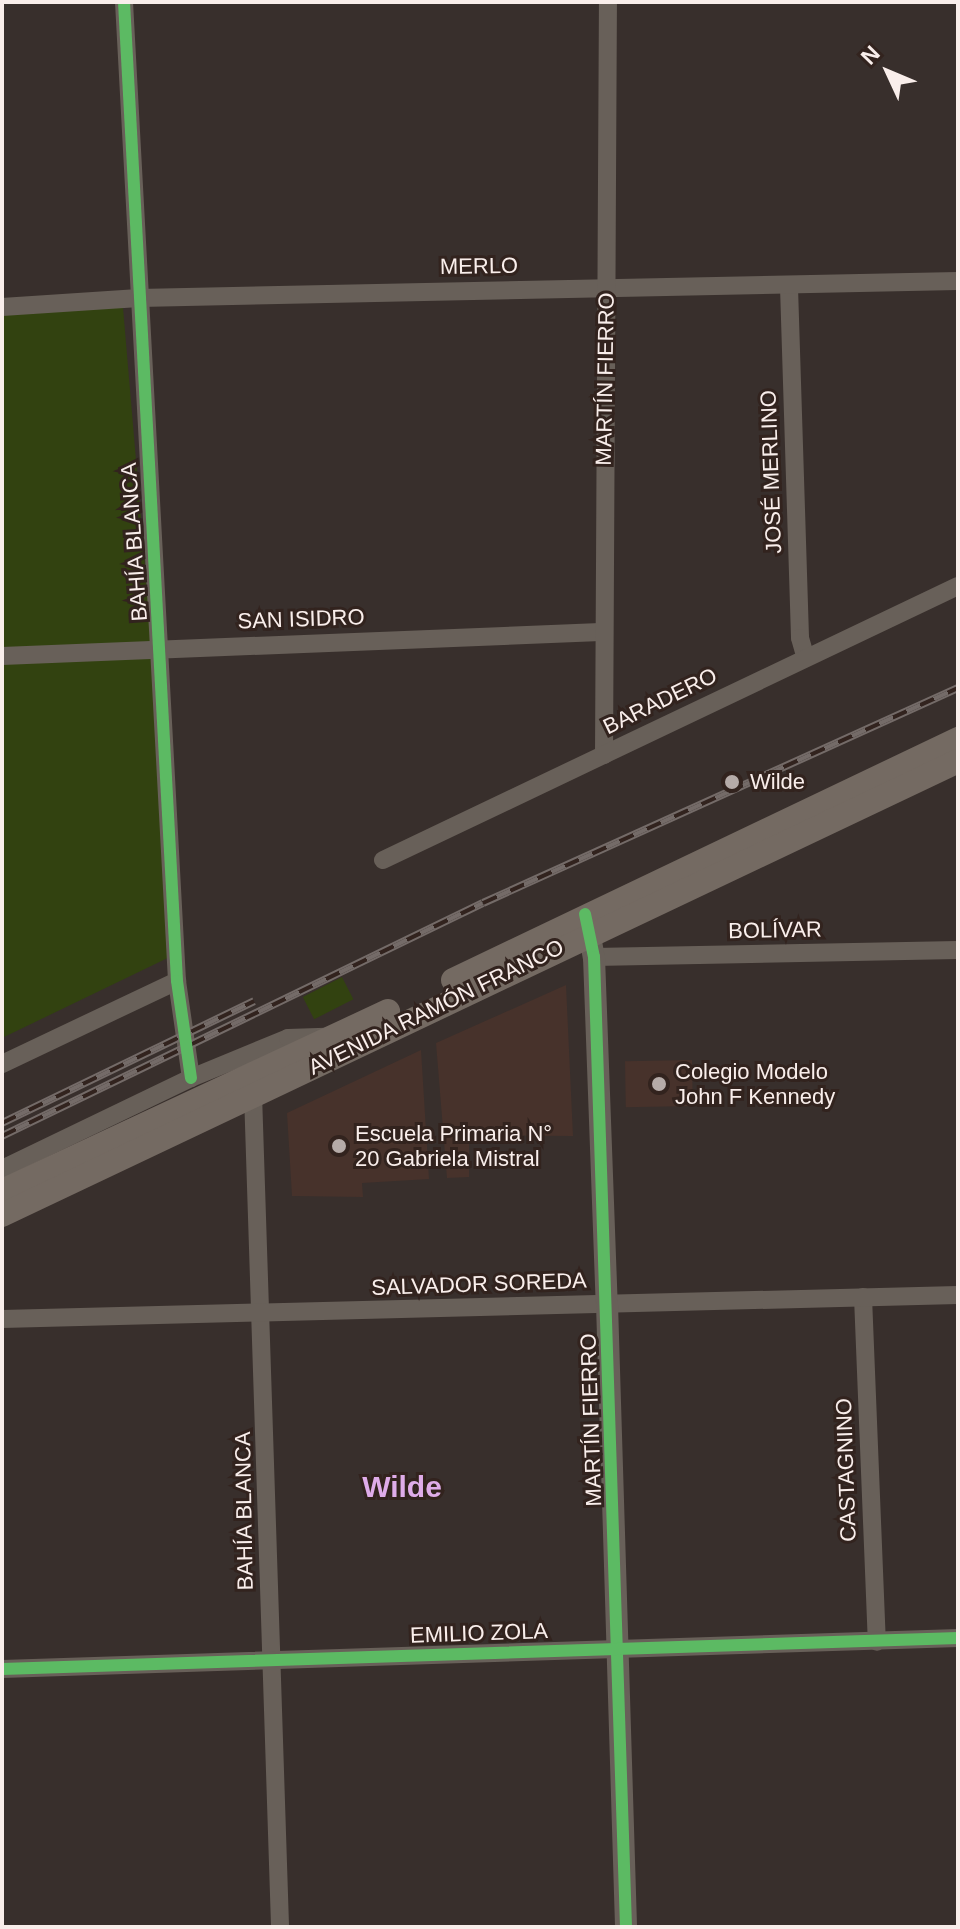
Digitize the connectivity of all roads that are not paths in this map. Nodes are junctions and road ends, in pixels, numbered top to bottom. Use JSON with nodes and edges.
{"nodes":[{"id":1,"x":124,"y":2,"type":"edge"},
{"id":2,"x":608,"y":2,"type":"edge"},
{"id":3,"x":958,"y":281,"type":"edge"},
{"id":4,"x":606,"y":287,"type":"junction"},
{"id":5,"x":789,"y":287,"type":"junction"},
{"id":6,"x":139,"y":298,"type":"junction"},
{"id":7,"x":2,"y":307,"type":"edge"},
{"id":8,"x":958,"y":586,"type":"edge"},
{"id":9,"x":601,"y":632,"type":"junction"},
{"id":10,"x":161,"y":648,"type":"junction"},
{"id":11,"x":2,"y":656,"type":"edge"},
{"id":12,"x":805,"y":656,"type":"junction"},
{"id":13,"x":958,"y":739,"type":"edge"},
{"id":14,"x":604,"y":755,"type":"junction"},
{"id":15,"x":958,"y":761,"type":"edge"},
{"id":16,"x":383,"y":860,"type":"dead end"},
{"id":17,"x":589,"y":923,"type":"junction"},
{"id":18,"x":958,"y":950,"type":"edge"},
{"id":19,"x":594,"y":957,"type":"junction"},
{"id":20,"x":177,"y":981,"type":"junction"},
{"id":21,"x":332,"y":1037,"type":"junction"},
{"id":22,"x":2,"y":1064,"type":"edge"},
{"id":23,"x":191,"y":1078,"type":"junction"},
{"id":24,"x":253,"y":1094,"type":"junction"},
{"id":25,"x":2,"y":1169,"type":"edge"},
{"id":26,"x":2,"y":1191,"type":"edge"},
{"id":27,"x":2,"y":1215,"type":"edge"},
{"id":28,"x":958,"y":1295,"type":"edge"},
{"id":29,"x":863,"y":1297,"type":"junction"},
{"id":30,"x":607,"y":1304,"type":"junction"},
{"id":31,"x":264,"y":1315,"type":"junction"},
{"id":32,"x":2,"y":1319,"type":"edge"},
{"id":33,"x":958,"y":1638,"type":"edge"},
{"id":34,"x":877,"y":1642,"type":"junction"},
{"id":35,"x":619,"y":1649,"type":"junction"},
{"id":36,"x":272,"y":1659,"type":"junction"},
{"id":37,"x":2,"y":1669,"type":"edge"},
{"id":38,"x":280,"y":1927,"type":"edge"},
{"id":39,"x":626,"y":1927,"type":"edge"}],
"edges":[{"from":1,"to":6,"type":"street","name":"BAHÍA BLANCA"},
{"from":2,"to":4,"type":"street","name":"MARTÍN FIERRO"},
{"from":3,"to":5,"type":"street","name":"MERLO"},
{"from":4,"to":5,"type":"street","name":"MERLO"},
{"from":4,"to":6,"type":"street","name":"MERLO"},
{"from":4,"to":9,"type":"street","name":"MARTÍN FIERRO"},
{"from":5,"to":12,"type":"street","name":"JOSÉ MERLINO"},
{"from":6,"to":7,"type":"street","name":"MERLO"},
{"from":6,"to":10,"type":"street","name":"BAHÍA BLANCA"},
{"from":8,"to":12,"type":"street","name":"BARADERO"},
{"from":9,"to":10,"type":"street","name":"SAN ISIDRO"},
{"from":9,"to":14,"type":"street","name":"MARTÍN FIERRO"},
{"from":10,"to":11,"type":"street","name":"SAN ISIDRO"},
{"from":10,"to":20,"type":"street","name":"BAHÍA BLANCA"},
{"from":12,"to":14,"type":"street","name":"BARADERO"},
{"from":13,"to":17,"type":"main road","name":"AVENIDA RAMÓN FRANCO"},
{"from":14,"to":16,"type":"street","name":"BARADERO"},
{"from":15,"to":17,"type":"main road","name":"AVENIDA RAMÓN FRANCO"},
{"from":17,"to":19,"type":"street","name":"MARTÍN FIERRO"},
{"from":17,"to":21,"type":"main road","name":"AVENIDA RAMÓN FRANCO"},
{"from":17,"to":24,"type":"main road","name":"AVENIDA RAMÓN FRANCO"},
{"from":18,"to":19,"type":"street","name":"BOLÍVAR"},
{"from":19,"to":30,"type":"street","name":"MARTÍN FIERRO"},
{"from":20,"to":22,"type":"street"},
{"from":20,"to":23,"type":"street","name":"BAHÍA BLANCA"},
{"from":21,"to":23,"type":"street"},
{"from":21,"to":26,"type":"main road","name":"AVENIDA RAMÓN FRANCO"},
{"from":23,"to":25,"type":"street"},
{"from":24,"to":27,"type":"main road","name":"AVENIDA RAMÓN FRANCO"},
{"from":24,"to":31,"type":"street","name":"BAHÍA BLANCA"},
{"from":28,"to":29,"type":"street","name":"SALVADOR SOREDA"},
{"from":29,"to":30,"type":"street","name":"SALVADOR SOREDA"},
{"from":29,"to":34,"type":"street","name":"CASTAGNINO"},
{"from":30,"to":31,"type":"street","name":"SALVADOR SOREDA"},
{"from":30,"to":35,"type":"street","name":"MARTÍN FIERRO"},
{"from":31,"to":32,"type":"street","name":"SALVADOR SOREDA"},
{"from":31,"to":36,"type":"street","name":"BAHÍA BLANCA"},
{"from":33,"to":34,"type":"street","name":"EMILIO ZOLA"},
{"from":34,"to":35,"type":"street","name":"EMILIO ZOLA"},
{"from":35,"to":36,"type":"street","name":"EMILIO ZOLA"},
{"from":35,"to":39,"type":"street","name":"MARTÍN FIERRO"},
{"from":36,"to":37,"type":"street","name":"EMILIO ZOLA"},
{"from":36,"to":38,"type":"street","name":"BAHÍA BLANCA"}]}
